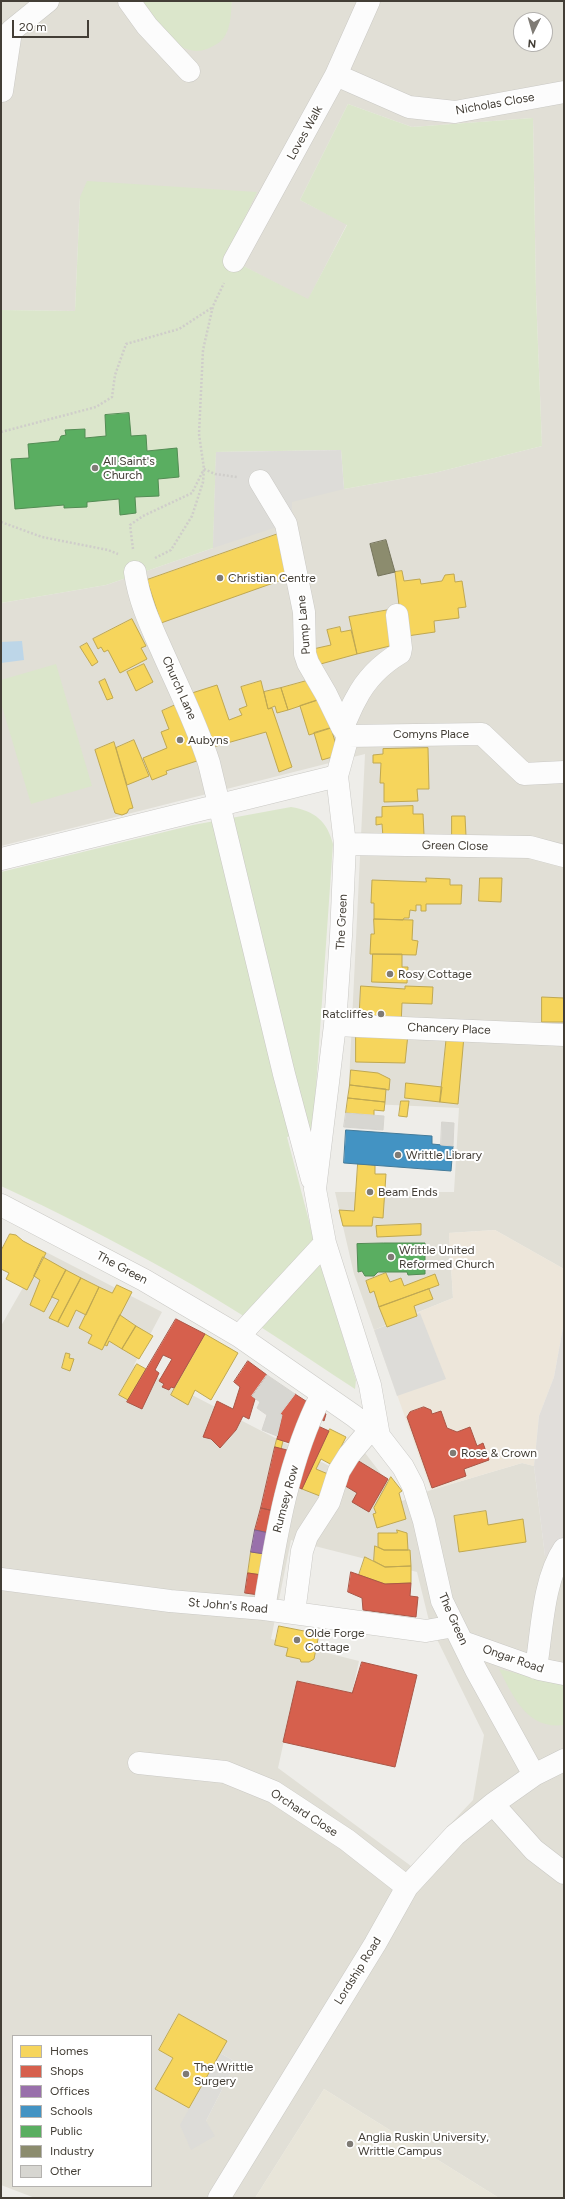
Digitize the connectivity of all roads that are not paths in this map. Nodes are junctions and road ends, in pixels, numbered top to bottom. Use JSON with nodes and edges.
{"nodes":[{"id":1,"x":48,"y":1,"type":"edge"},
{"id":2,"x":129,"y":1,"type":"edge"},
{"id":3,"x":368,"y":1,"type":"edge"},
{"id":4,"x":190,"y":71,"type":"dead end"},
{"id":5,"x":336,"y":75,"type":"junction"},
{"id":6,"x":2,"y":91,"type":"dead end"},
{"id":7,"x":564,"y":92,"type":"edge"},
{"id":8,"x":234,"y":261,"type":"road end"},
{"id":9,"x":260,"y":481,"type":"road end"},
{"id":10,"x":135,"y":566,"type":"road end"},
{"id":11,"x":397,"y":615,"type":"dead end"},
{"id":12,"x":345,"y":731,"type":"junction"},
{"id":13,"x":564,"y":772,"type":"edge"},
{"id":14,"x":337,"y":776,"type":"junction"},
{"id":15,"x":218,"y":806,"type":"junction"},
{"id":16,"x":345,"y":844,"type":"junction"},
{"id":17,"x":564,"y":856,"type":"edge"},
{"id":18,"x":1,"y":859,"type":"edge"},
{"id":19,"x":335,"y":1026,"type":"junction"},
{"id":20,"x":564,"y":1035,"type":"edge"},
{"id":21,"x":315,"y":1189,"type":"junction"},
{"id":22,"x":1,"y":1205,"type":"edge"},
{"id":23,"x":325,"y":1243,"type":"junction"},
{"id":24,"x":239,"y":1336,"type":"junction"},
{"id":25,"x":322,"y":1394,"type":"junction"},
{"id":26,"x":374,"y":1433,"type":"junction"},
{"id":27,"x":564,"y":1549,"type":"edge"},
{"id":28,"x":1,"y":1579,"type":"edge"},
{"id":29,"x":264,"y":1609,"type":"junction"},
{"id":30,"x":294,"y":1613,"type":"junction"},
{"id":31,"x":458,"y":1634,"type":"junction"},
{"id":32,"x":536,"y":1668,"type":"junction"},
{"id":33,"x":564,"y":1674,"type":"edge"},
{"id":34,"x":564,"y":1760,"type":"edge"},
{"id":35,"x":139,"y":1763,"type":"dead end"},
{"id":36,"x":534,"y":1775,"type":"junction"},
{"id":37,"x":493,"y":1804,"type":"junction"},
{"id":38,"x":564,"y":1873,"type":"edge"},
{"id":39,"x":407,"y":1887,"type":"junction"},
{"id":40,"x":219,"y":2198,"type":"edge"}],
"edges":[{"from":1,"to":6,"type":"street"},
{"from":2,"to":4,"type":"street"},
{"from":3,"to":5,"type":"street","name":"Loves Walk"},
{"from":5,"to":7,"type":"street","name":"Nicholas Close"},
{"from":5,"to":8,"type":"street","name":"Loves Walk"},
{"from":9,"to":12,"type":"street","name":"Pump Lane"},
{"from":10,"to":15,"type":"street","name":"Church Lane"},
{"from":11,"to":12,"type":"street"},
{"from":12,"to":13,"type":"street","name":"Comyns Place"},
{"from":12,"to":14,"type":"street"},
{"from":14,"to":15,"type":"street"},
{"from":14,"to":16,"type":"street","name":"The Green"},
{"from":15,"to":18,"type":"street"},
{"from":15,"to":21,"type":"street","name":"The Green"},
{"from":16,"to":17,"type":"street","name":"Green Close"},
{"from":16,"to":19,"type":"street","name":"The Green"},
{"from":19,"to":20,"type":"street","name":"Chancery Place"},
{"from":19,"to":21,"type":"street","name":"The Green"},
{"from":21,"to":23,"type":"street","name":"The Green"},
{"from":22,"to":24,"type":"street","name":"The Green"},
{"from":23,"to":24,"type":"street"},
{"from":23,"to":26,"type":"street","name":"The Green"},
{"from":24,"to":25,"type":"street","name":"The Green"},
{"from":25,"to":26,"type":"street","name":"The Green"},
{"from":25,"to":29,"type":"street","name":"Rumsey Row"},
{"from":26,"to":30,"type":"street"},
{"from":26,"to":31,"type":"street","name":"The Green"},
{"from":27,"to":32,"type":"street"},
{"from":28,"to":29,"type":"street","name":"St John's Road"},
{"from":29,"to":30,"type":"street","name":"St John's Road"},
{"from":30,"to":31,"type":"street","name":"St John's Road"},
{"from":31,"to":32,"type":"street","name":"Ongar Road"},
{"from":31,"to":36,"type":"street","name":"The Green"},
{"from":32,"to":33,"type":"street","name":"Ongar Road"},
{"from":34,"to":36,"type":"street"},
{"from":35,"to":39,"type":"street","name":"Orchard Close"},
{"from":36,"to":37,"type":"street","name":"Lordship Road"},
{"from":37,"to":38,"type":"street"},
{"from":37,"to":39,"type":"street","name":"Lordship Road"},
{"from":39,"to":40,"type":"street","name":"Lordship Road"}]}
